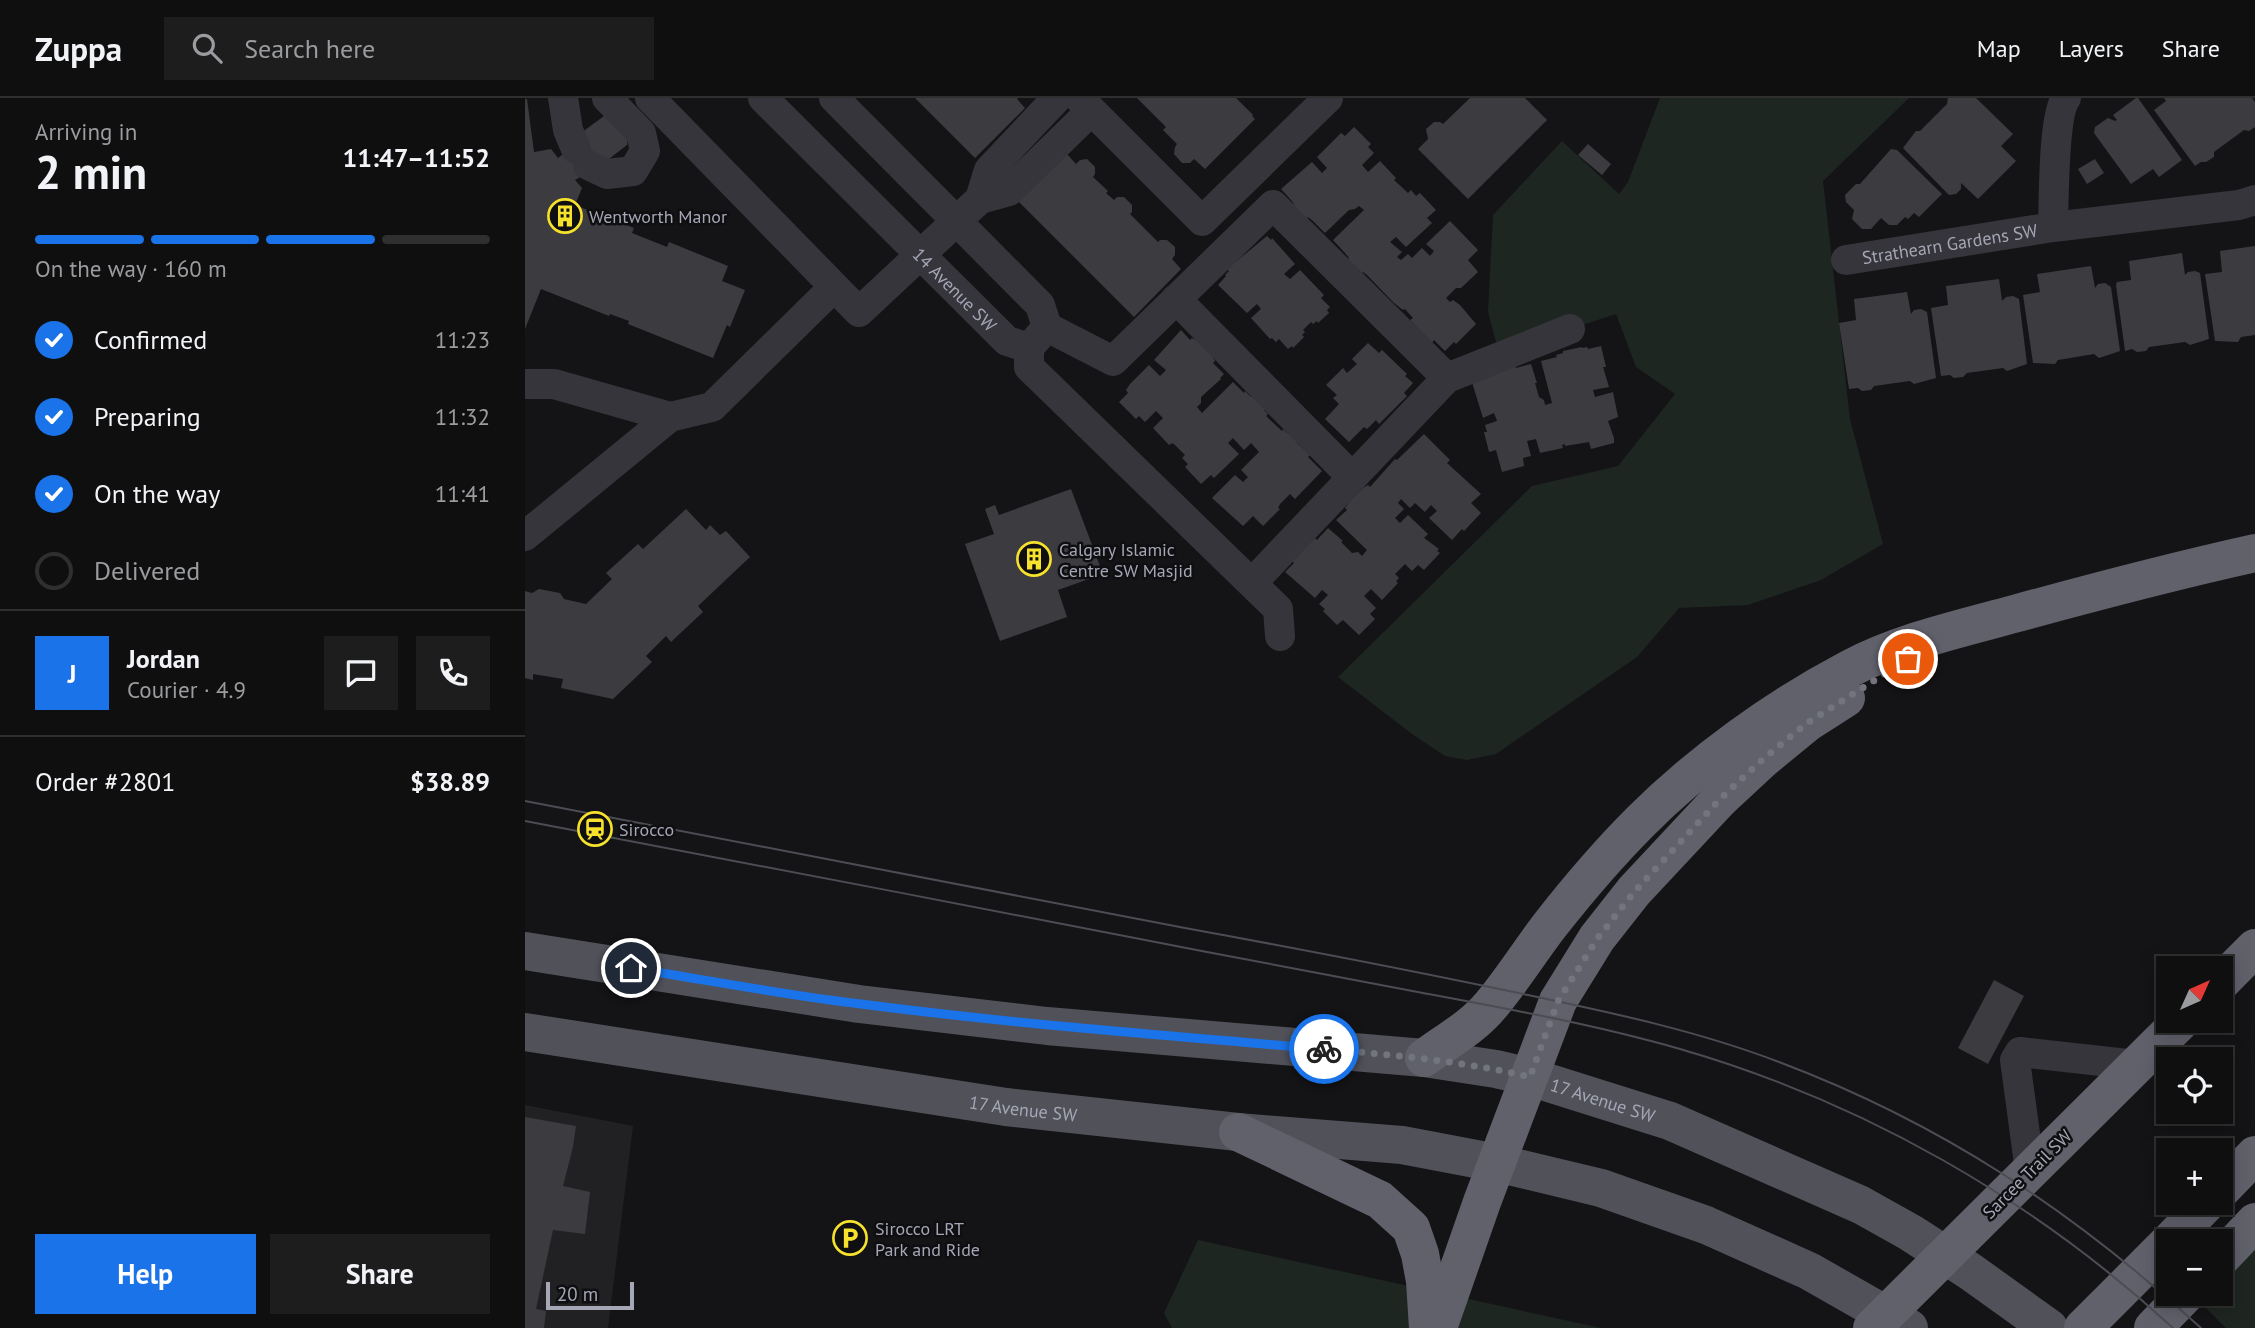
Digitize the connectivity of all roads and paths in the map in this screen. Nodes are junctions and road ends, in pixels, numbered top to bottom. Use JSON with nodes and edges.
{"nodes":[{"id":1,"x":563,"y":98,"type":"edge"},
{"id":2,"x":607,"y":98,"type":"edge"},
{"id":3,"x":650,"y":98,"type":"edge"},
{"id":4,"x":763,"y":98,"type":"edge"},
{"id":5,"x":834,"y":98,"type":"edge"},
{"id":6,"x":1057,"y":98,"type":"edge"},
{"id":7,"x":1328,"y":98,"type":"edge"},
{"id":8,"x":2066,"y":98,"type":"edge"},
{"id":9,"x":1085,"y":104,"type":"edge"},
{"id":10,"x":980,"y":199,"type":"junction"},
{"id":11,"x":2255,"y":200,"type":"edge"},
{"id":12,"x":955,"y":220,"type":"junction"},
{"id":13,"x":2053,"y":227,"type":"junction"},
{"id":14,"x":920,"y":256,"type":"junction"},
{"id":15,"x":1846,"y":260,"type":"dead end"},
{"id":16,"x":834,"y":286,"type":"junction"},
{"id":17,"x":1176,"y":299,"type":"junction"},
{"id":18,"x":1570,"y":329,"type":"dead end"},
{"id":19,"x":1038,"y":338,"type":"junction"},
{"id":20,"x":1447,"y":378,"type":"junction"},
{"id":21,"x":525,"y":384,"type":"edge"},
{"id":22,"x":670,"y":417,"type":"junction"},
{"id":23,"x":1352,"y":477,"type":"junction"},
{"id":24,"x":528,"y":530,"type":"edge"},
{"id":25,"x":2255,"y":553,"type":"edge"},
{"id":26,"x":1252,"y":583,"type":"junction"},
{"id":27,"x":1948,"y":632,"type":"junction"},
{"id":28,"x":1279,"y":636,"type":"dead end"},
{"id":29,"x":2255,"y":948,"type":"edge"},
{"id":30,"x":525,"y":951,"type":"edge"},
{"id":31,"x":2233,"y":970,"type":"edge"},
{"id":32,"x":525,"y":1032,"type":"edge"},
{"id":33,"x":2169,"y":1033,"type":"edge"},
{"id":34,"x":1425,"y":1058,"type":"junction"},
{"id":35,"x":2137,"y":1065,"type":"junction"},
{"id":36,"x":1530,"y":1077,"type":"junction"},
{"id":37,"x":1238,"y":1132,"type":"junction"},
{"id":38,"x":2255,"y":1156,"type":"edge"},
{"id":39,"x":1497,"y":1163,"type":"junction"},
{"id":40,"x":2030,"y":1171,"type":"junction"},
{"id":41,"x":2233,"y":1178,"type":"edge"},
{"id":42,"x":2196,"y":1215,"type":"edge"},
{"id":43,"x":2255,"y":1222,"type":"edge"},
{"id":44,"x":2182,"y":1229,"type":"edge"},
{"id":45,"x":2233,"y":1245,"type":"edge"},
{"id":46,"x":2156,"y":1255,"type":"edge"},
{"id":47,"x":2174,"y":1306,"type":"edge"},
{"id":48,"x":1428,"y":1328,"type":"edge"},
{"id":49,"x":1438,"y":1328,"type":"edge"},
{"id":50,"x":1872,"y":1328,"type":"edge"},
{"id":51,"x":1909,"y":1328,"type":"edge"},
{"id":52,"x":2049,"y":1328,"type":"edge"},
{"id":53,"x":2083,"y":1328,"type":"edge"},
{"id":54,"x":2153,"y":1328,"type":"edge"}],
"edges":[{"from":1,"to":2,"type":"street"},
{"from":3,"to":16,"type":"street"},
{"from":4,"to":14,"type":"street","name":"14 Avenue SW"},
{"from":5,"to":12,"type":"street"},
{"from":6,"to":10,"type":"street"},
{"from":7,"to":9,"type":"street"},
{"from":8,"to":13,"type":"street","name":"Strathearn Gardens SW"},
{"from":9,"to":10,"type":"street"},
{"from":10,"to":12,"type":"street"},
{"from":11,"to":13,"type":"street","name":"Strathearn Gardens SW"},
{"from":12,"to":14,"type":"street"},
{"from":12,"to":19,"type":"street"},
{"from":13,"to":15,"type":"street","name":"Strathearn Gardens SW"},
{"from":14,"to":16,"type":"street"},
{"from":14,"to":19,"type":"street","name":"14 Avenue SW"},
{"from":16,"to":22,"type":"street"},
{"from":17,"to":19,"type":"street","name":"14 Avenue SW"},
{"from":17,"to":20,"type":"street"},
{"from":17,"to":23,"type":"street"},
{"from":18,"to":20,"type":"street"},
{"from":19,"to":26,"type":"street"},
{"from":20,"to":23,"type":"street"},
{"from":21,"to":22,"type":"street"},
{"from":22,"to":24,"type":"street"},
{"from":23,"to":26,"type":"street"},
{"from":25,"to":27,"type":"highway"},
{"from":26,"to":28,"type":"street"},
{"from":27,"to":34,"type":"highway"},
{"from":27,"to":36,"type":"highway"},
{"from":29,"to":31,"type":"highway"},
{"from":30,"to":34,"type":"main road","name":"17 Avenue SW"},
{"from":32,"to":37,"type":"main road","name":"17 Avenue SW"},
{"from":33,"to":35,"type":"highway","name":"Sarcee Trail SW"},
{"from":34,"to":36,"type":"main road","name":"17 Avenue SW"},
{"from":35,"to":40,"type":"highway","name":"Sarcee Trail SW"},
{"from":35,"to":40,"type":"street"},
{"from":36,"to":39,"type":"highway"},
{"from":36,"to":52,"type":"main road","name":"17 Avenue SW"},
{"from":37,"to":39,"type":"main road","name":"17 Avenue SW"},
{"from":37,"to":48,"type":"highway"},
{"from":38,"to":41,"type":"highway"},
{"from":39,"to":49,"type":"highway"},
{"from":39,"to":51,"type":"main road","name":"17 Avenue SW"},
{"from":40,"to":50,"type":"highway","name":"Sarcee Trail SW"},
{"from":42,"to":44,"type":"highway"},
{"from":43,"to":45,"type":"highway"},
{"from":46,"to":53,"type":"highway"},
{"from":47,"to":54,"type":"highway"}]}
